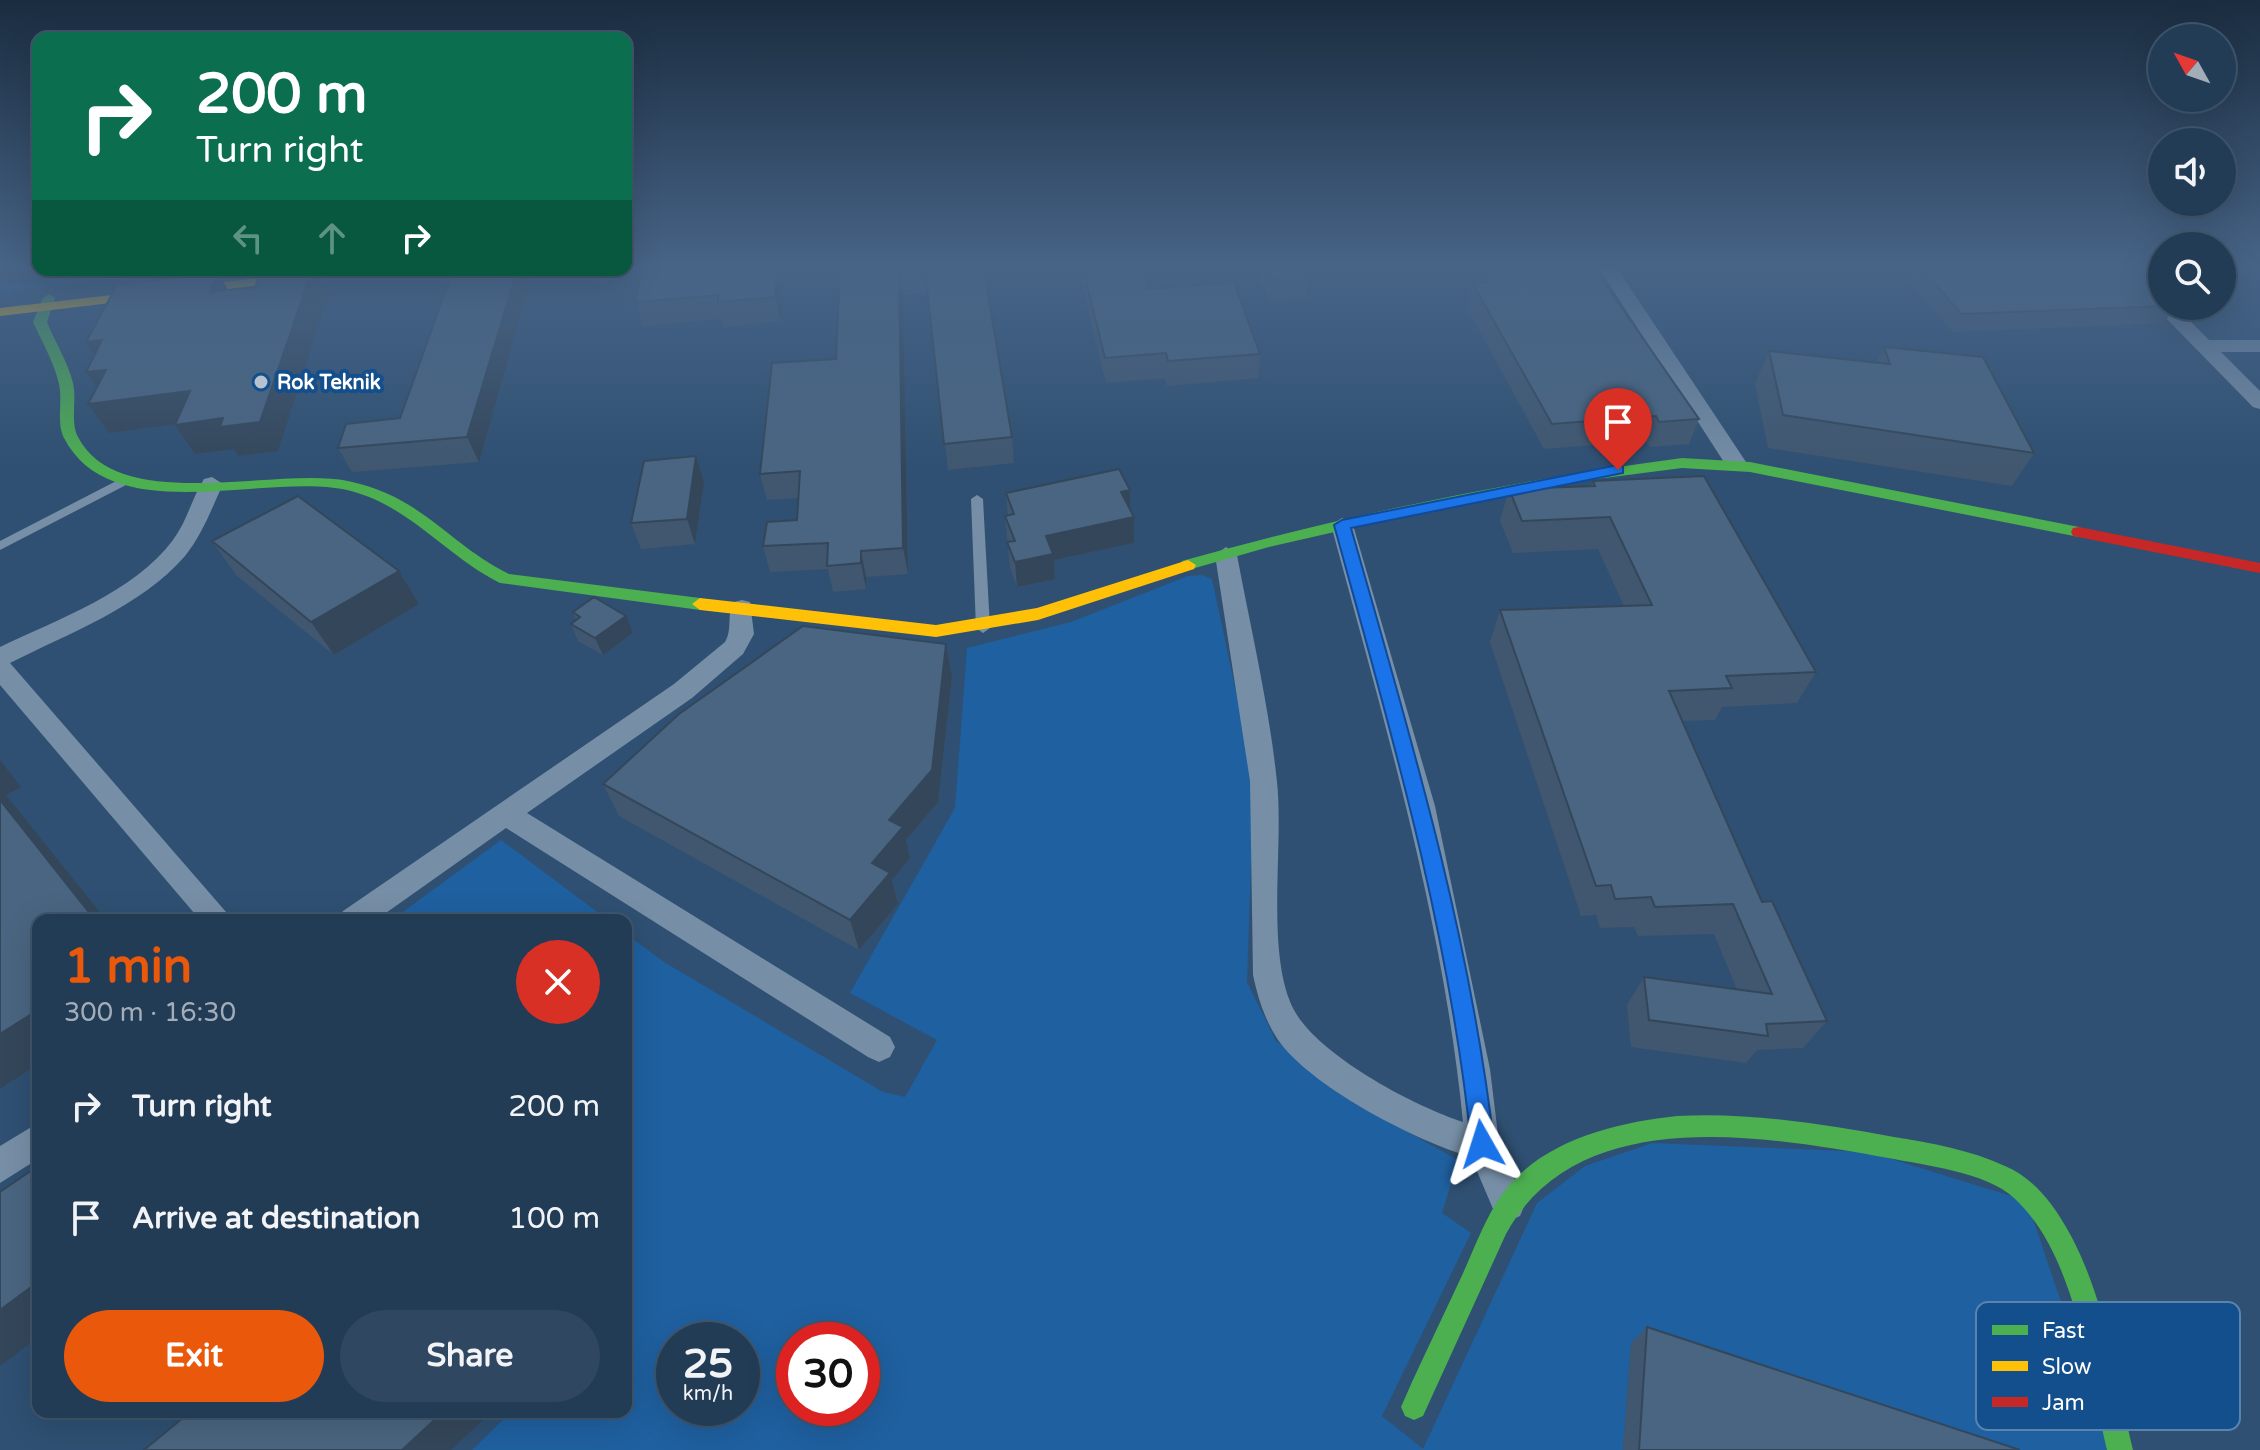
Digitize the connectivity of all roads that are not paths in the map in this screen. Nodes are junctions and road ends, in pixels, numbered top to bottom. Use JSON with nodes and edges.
{"nodes":[{"id":1,"x":44,"y":333,"type":"edge"},
{"id":2,"x":1650,"y":333,"type":"edge"},
{"id":3,"x":2191,"y":333,"type":"edge"},
{"id":4,"x":2204,"y":346,"type":"junction"},
{"id":5,"x":2260,"y":346,"type":"edge"},
{"id":6,"x":2260,"y":403,"type":"edge"},
{"id":7,"x":1737,"y":465,"type":"junction"},
{"id":8,"x":124,"y":481,"type":"junction"},
{"id":9,"x":212,"y":484,"type":"junction"},
{"id":10,"x":977,"y":499,"type":"dead end"},
{"id":11,"x":1342,"y":525,"type":"junction"},
{"id":12,"x":0,"y":546,"type":"edge"},
{"id":13,"x":1226,"y":555,"type":"junction"},
{"id":14,"x":2260,"y":568,"type":"edge"},
{"id":15,"x":742,"y":608,"type":"junction"},
{"id":16,"x":983,"y":628,"type":"junction"},
{"id":17,"x":0,"y":658,"type":"edge"},
{"id":18,"x":0,"y":668,"type":"edge"},
{"id":19,"x":506,"y":814,"type":"junction"},
{"id":20,"x":213,"y":914,"type":"edge"},
{"id":21,"x":362,"y":914,"type":"edge"},
{"id":22,"x":879,"y":1047,"type":"dead end"},
{"id":23,"x":32,"y":1143,"type":"edge"},
{"id":24,"x":1482,"y":1144,"type":"junction"},
{"id":25,"x":0,"y":1166,"type":"edge"},
{"id":26,"x":1508,"y":1204,"type":"junction"},
{"id":27,"x":2082,"y":1302,"type":"edge"},
{"id":28,"x":1414,"y":1407,"type":"dead end"},
{"id":29,"x":2115,"y":1430,"type":"edge"},
{"id":30,"x":2120,"y":1450,"type":"edge"}],
"edges":[{"from":1,"to":8,"type":"street"},
{"from":2,"to":7,"type":"street"},
{"from":3,"to":4,"type":"street"},
{"from":4,"to":5,"type":"street"},
{"from":4,"to":6,"type":"street"},
{"from":7,"to":11,"type":"street"},
{"from":7,"to":14,"type":"street"},
{"from":8,"to":9,"type":"street"},
{"from":8,"to":12,"type":"lane"},
{"from":9,"to":15,"type":"street"},
{"from":9,"to":17,"type":"street"},
{"from":10,"to":16,"type":"lane"},
{"from":11,"to":13,"type":"street"},
{"from":11,"to":24,"type":"street"},
{"from":13,"to":16,"type":"street"},
{"from":13,"to":24,"type":"street"},
{"from":15,"to":16,"type":"street"},
{"from":15,"to":19,"type":"street"},
{"from":18,"to":20,"type":"street"},
{"from":19,"to":21,"type":"street"},
{"from":19,"to":22,"type":"street"},
{"from":23,"to":25,"type":"street"},
{"from":24,"to":26,"type":"street"},
{"from":26,"to":27,"type":"street"},
{"from":26,"to":28,"type":"street"},
{"from":29,"to":30,"type":"street"}]}
